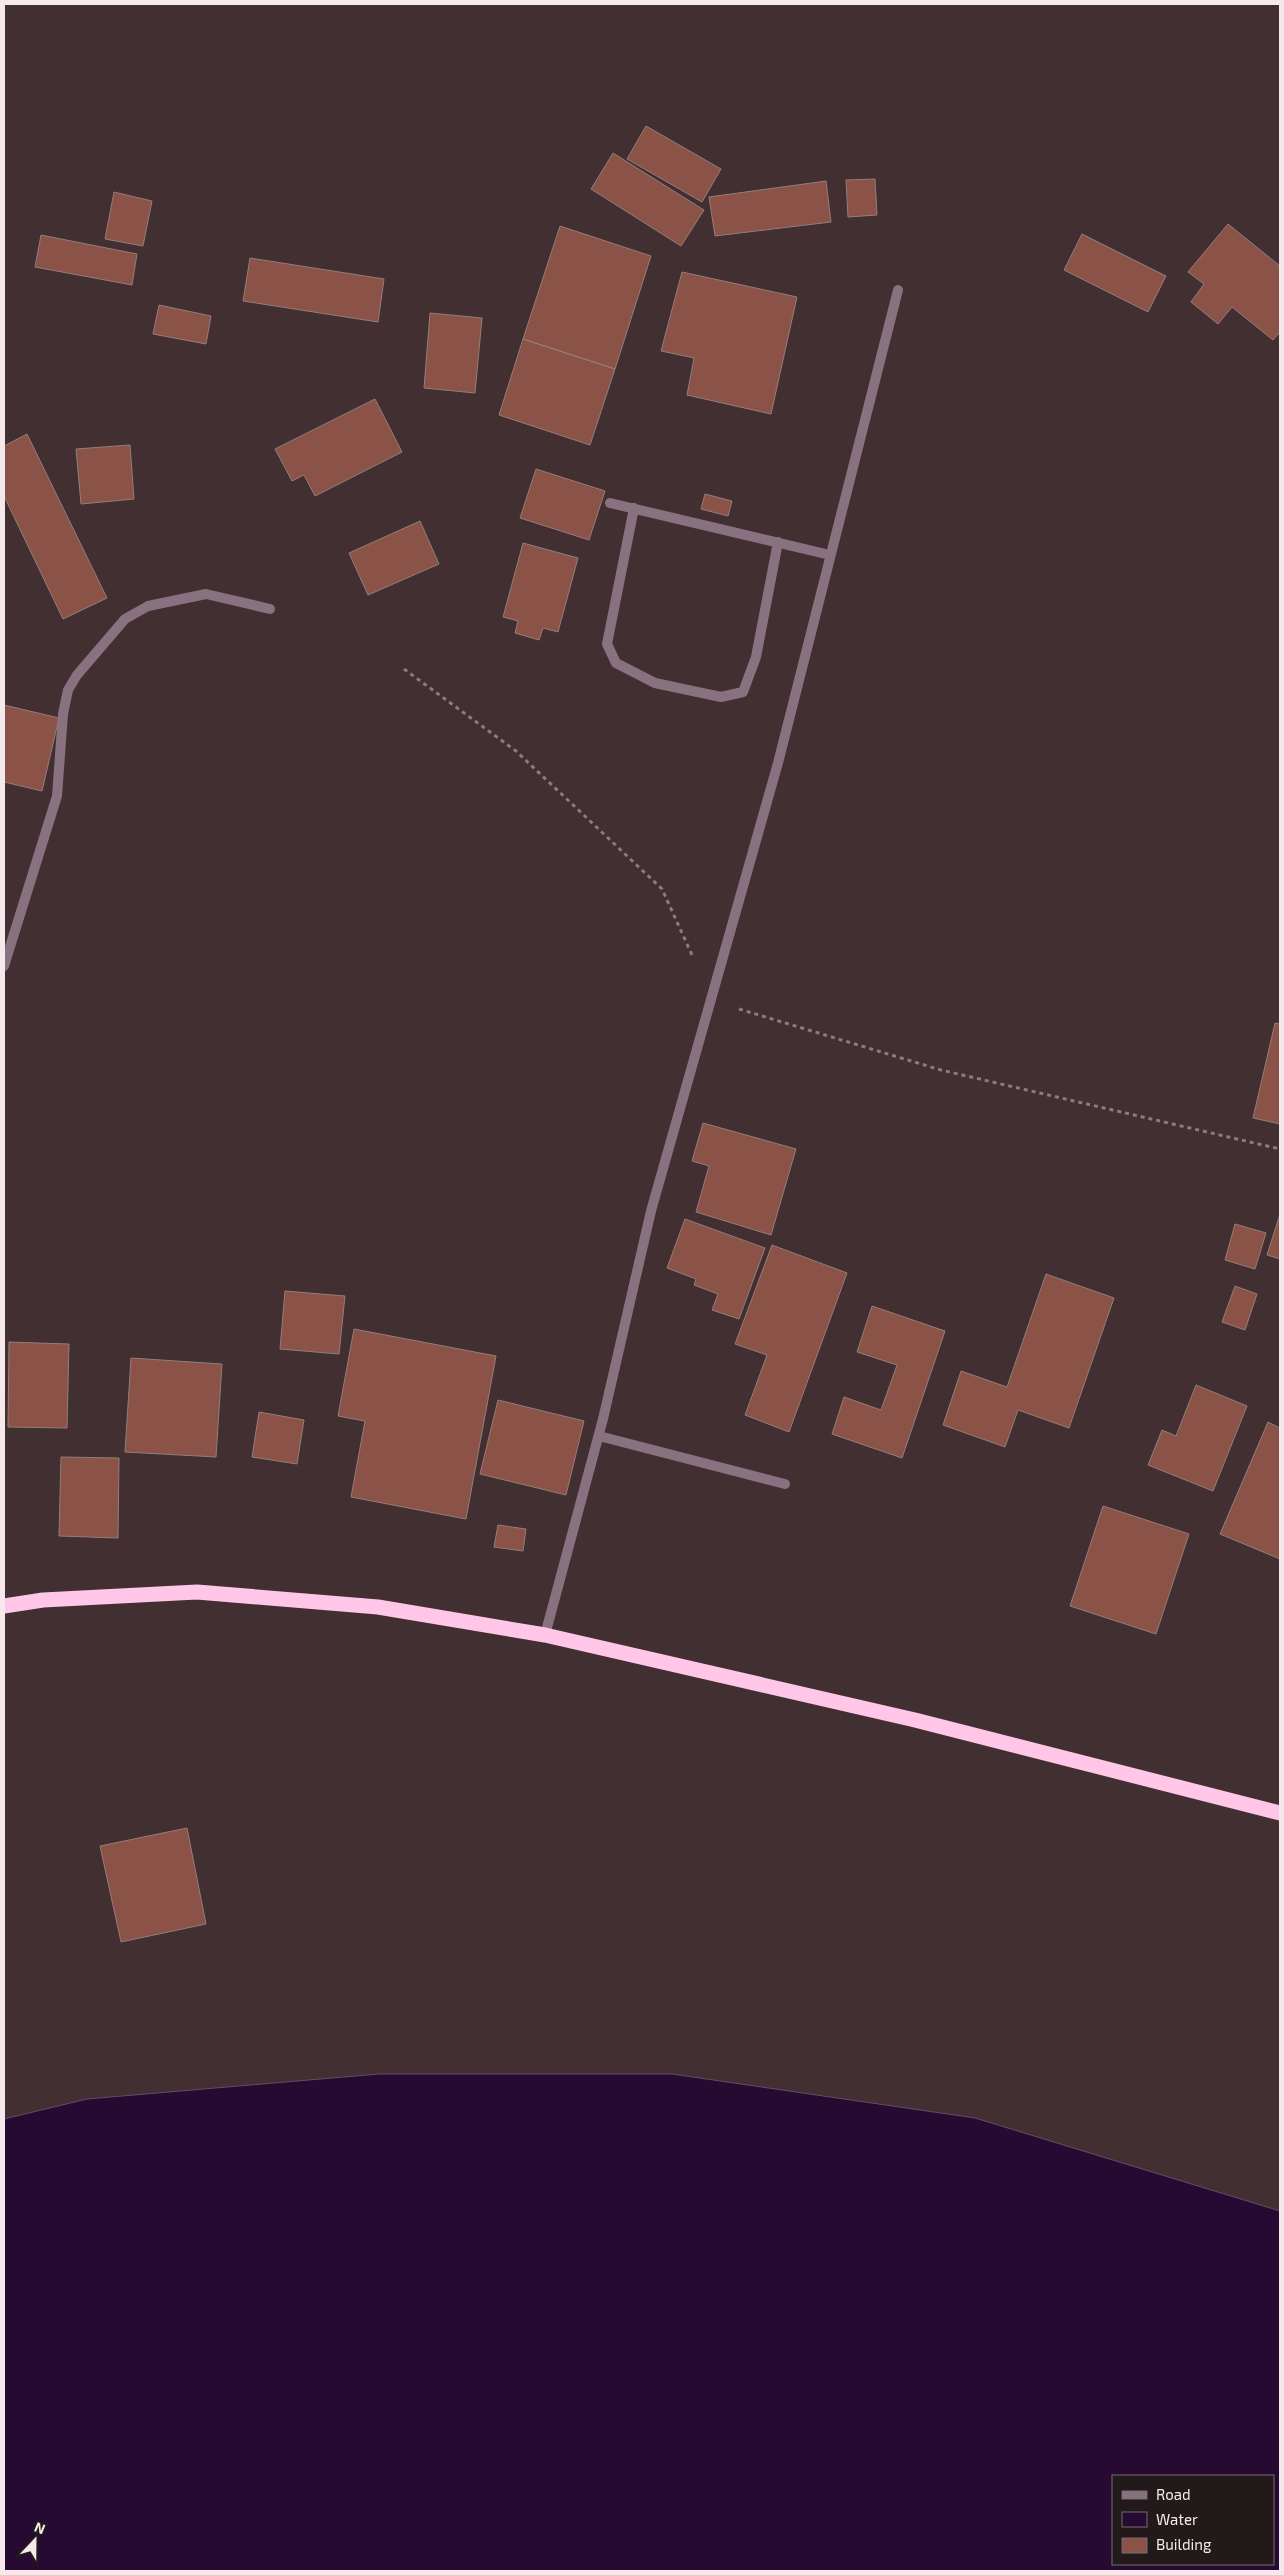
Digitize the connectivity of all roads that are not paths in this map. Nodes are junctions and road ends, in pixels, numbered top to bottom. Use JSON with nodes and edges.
{"nodes":[{"id":1,"x":898,"y":290,"type":"dead end"},
{"id":2,"x":610,"y":503,"type":"dead end"},
{"id":3,"x":634,"y":508,"type":"junction"},
{"id":4,"x":778,"y":542,"type":"junction"},
{"id":5,"x":830,"y":555,"type":"junction"},
{"id":6,"x":270,"y":609,"type":"dead end"},
{"id":7,"x":4,"y":966,"type":"edge"},
{"id":8,"x":599,"y":1436,"type":"junction"},
{"id":9,"x":785,"y":1484,"type":"dead end"},
{"id":10,"x":4,"y":1606,"type":"edge"},
{"id":11,"x":545,"y":1635,"type":"junction"},
{"id":12,"x":1280,"y":1813,"type":"edge"}],
"edges":[{"from":1,"to":5,"type":"street"},
{"from":2,"to":3,"type":"street"},
{"from":3,"to":4,"type":"street"},
{"from":3,"to":4,"type":"street"},
{"from":4,"to":5,"type":"street"},
{"from":5,"to":8,"type":"street"},
{"from":6,"to":7,"type":"street"},
{"from":8,"to":9,"type":"street"},
{"from":8,"to":11,"type":"street"},
{"from":10,"to":11,"type":"highway"},
{"from":11,"to":12,"type":"highway"}]}
